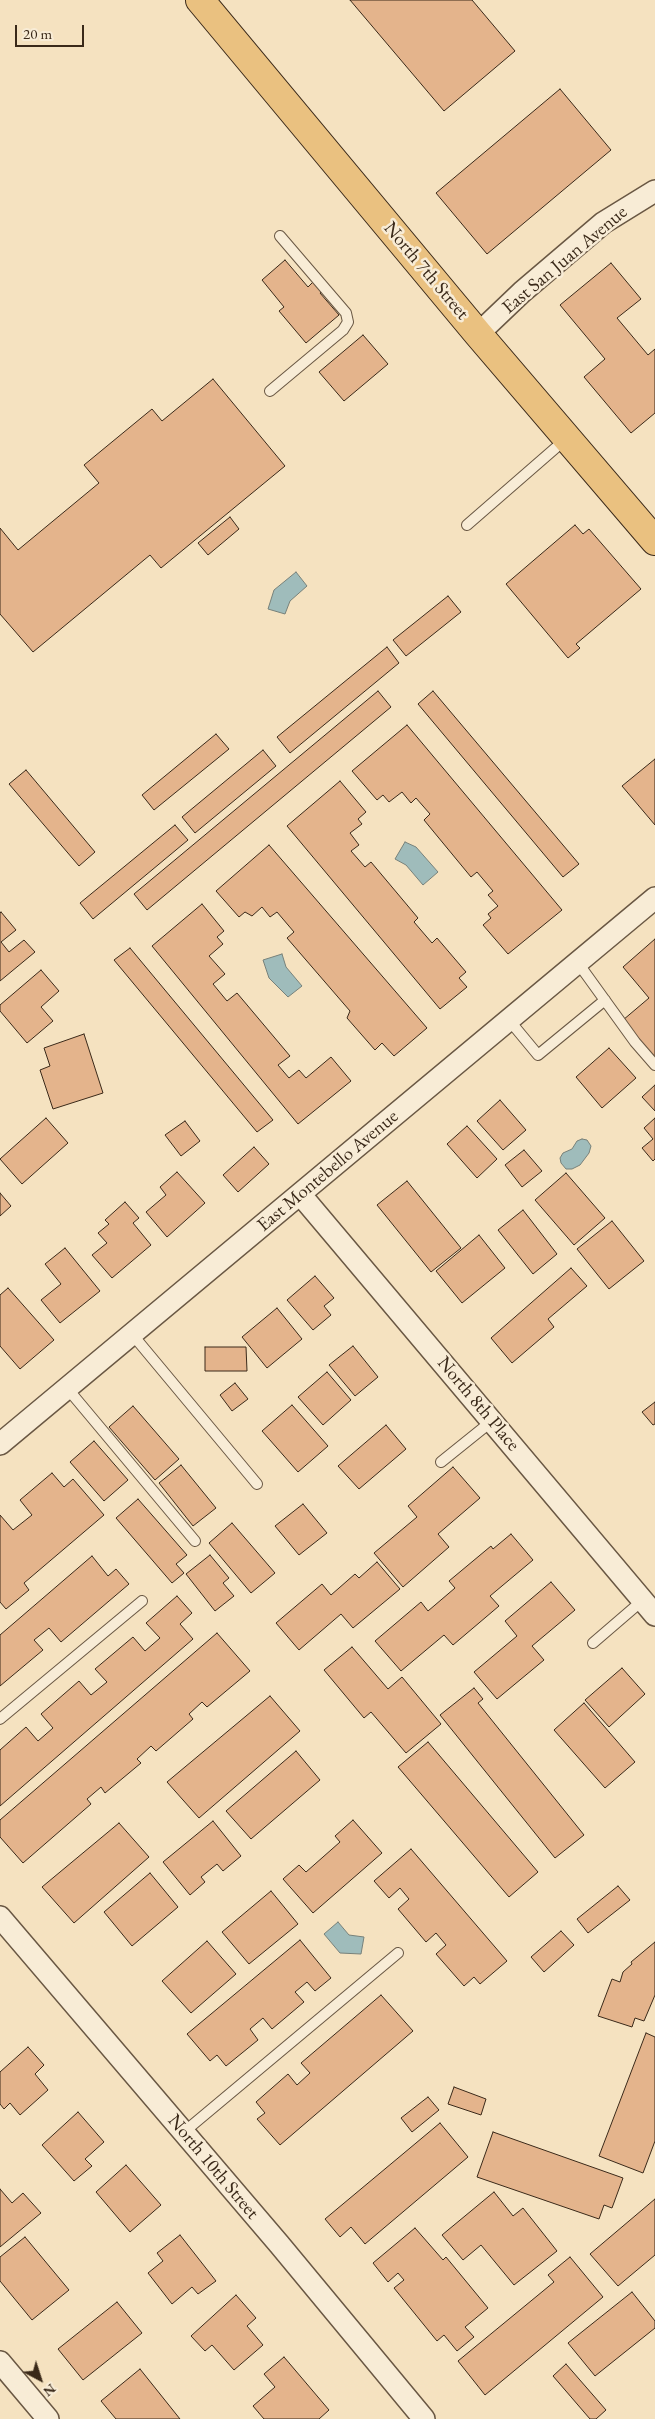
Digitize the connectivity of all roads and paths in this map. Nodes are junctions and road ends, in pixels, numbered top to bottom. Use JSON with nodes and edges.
{"nodes":[{"id":1,"x":200,"y":0,"type":"edge"},
{"id":2,"x":655,"y":191,"type":"edge"},
{"id":3,"x":280,"y":236,"type":"dead end"},
{"id":4,"x":478,"y":334,"type":"junction"},
{"id":5,"x":270,"y":391,"type":"dead end"},
{"id":6,"x":568,"y":438,"type":"junction"},
{"id":7,"x":468,"y":525,"type":"dead end"},
{"id":8,"x":655,"y":541,"type":"edge"},
{"id":9,"x":655,"y":898,"type":"edge"},
{"id":10,"x":578,"y":963,"type":"junction"},
{"id":11,"x":604,"y":1000,"type":"junction"},
{"id":12,"x":509,"y":1020,"type":"junction"},
{"id":13,"x":655,"y":1065,"type":"edge"},
{"id":14,"x":300,"y":1194,"type":"junction"},
{"id":15,"x":132,"y":1334,"type":"junction"},
{"id":16,"x":67,"y":1388,"type":"junction"},
{"id":17,"x":492,"y":1421,"type":"junction"},
{"id":18,"x":0,"y":1444,"type":"edge"},
{"id":19,"x":441,"y":1462,"type":"dead end"},
{"id":20,"x":257,"y":1484,"type":"dead end"},
{"id":21,"x":195,"y":1541,"type":"dead end"},
{"id":22,"x":142,"y":1601,"type":"dead end"},
{"id":23,"x":649,"y":1608,"type":"edge"},
{"id":24,"x":593,"y":1644,"type":"dead end"},
{"id":25,"x":0,"y":1719,"type":"edge"},
{"id":26,"x":0,"y":1918,"type":"edge"},
{"id":27,"x":398,"y":1953,"type":"dead end"},
{"id":28,"x":184,"y":2132,"type":"junction"},
{"id":29,"x":0,"y":2362,"type":"edge"},
{"id":30,"x":48,"y":2419,"type":"edge"},
{"id":31,"x":424,"y":2419,"type":"edge"}],
"edges":[{"from":1,"to":4,"type":"main road","name":"North 7th Street"},
{"from":2,"to":4,"type":"street","name":"East San Juan Avenue"},
{"from":3,"to":5,"type":"lane"},
{"from":4,"to":6,"type":"main road","name":"North 7th Street"},
{"from":6,"to":7,"type":"lane"},
{"from":6,"to":8,"type":"main road","name":"North 7th Street"},
{"from":9,"to":10,"type":"street","name":"East Montebello Avenue"},
{"from":10,"to":11,"type":"lane"},
{"from":10,"to":12,"type":"street","name":"East Montebello Avenue"},
{"from":11,"to":12,"type":"lane"},
{"from":11,"to":13,"type":"lane"},
{"from":12,"to":14,"type":"street","name":"East Montebello Avenue"},
{"from":14,"to":15,"type":"street","name":"East Montebello Avenue"},
{"from":14,"to":17,"type":"street","name":"North 8th Place"},
{"from":15,"to":16,"type":"street","name":"East Montebello Avenue"},
{"from":15,"to":20,"type":"lane"},
{"from":16,"to":18,"type":"street","name":"East Montebello Avenue"},
{"from":16,"to":21,"type":"lane"},
{"from":17,"to":19,"type":"lane"},
{"from":17,"to":23,"type":"street","name":"North 8th Place"},
{"from":22,"to":25,"type":"lane"},
{"from":23,"to":24,"type":"lane"},
{"from":26,"to":28,"type":"street","name":"North 10th Street"},
{"from":27,"to":28,"type":"lane"},
{"from":28,"to":31,"type":"street","name":"North 10th Street"},
{"from":29,"to":30,"type":"street"}]}
